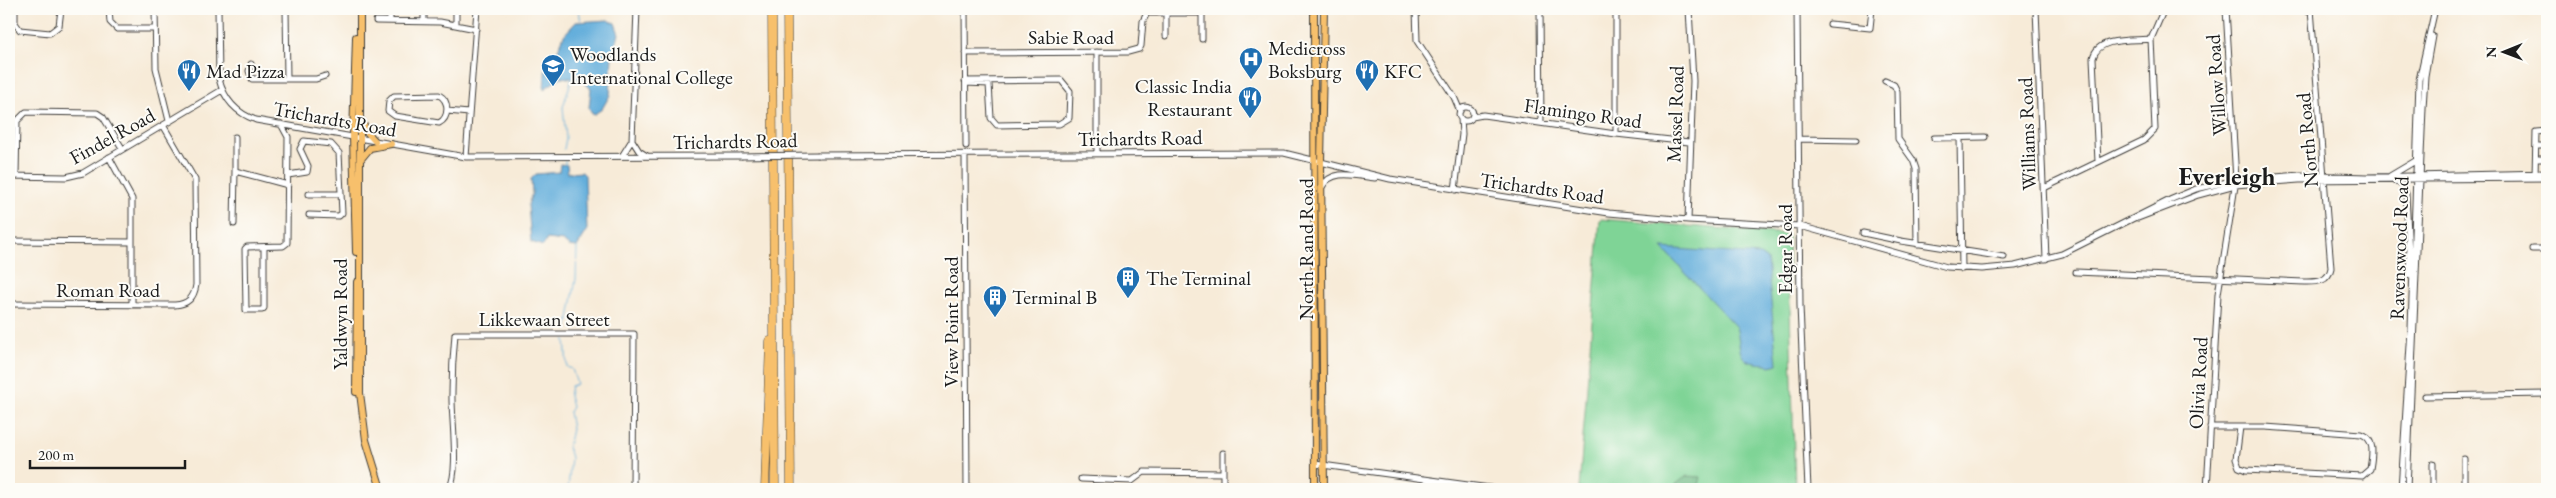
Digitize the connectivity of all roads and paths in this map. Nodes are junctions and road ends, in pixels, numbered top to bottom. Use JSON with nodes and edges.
{"nodes":[{"id":1,"x":15,"y":9,"type":"edge"},
{"id":2,"x":61,"y":9,"type":"edge"},
{"id":3,"x":110,"y":9,"type":"edge"},
{"id":4,"x":155,"y":9,"type":"edge"},
{"id":5,"x":218,"y":9,"type":"edge"},
{"id":6,"x":286,"y":9,"type":"edge"},
{"id":7,"x":358,"y":9,"type":"edge"},
{"id":8,"x":390,"y":9,"type":"edge"},
{"id":9,"x":424,"y":9,"type":"edge"},
{"id":10,"x":456,"y":9,"type":"edge"},
{"id":11,"x":477,"y":9,"type":"edge"},
{"id":12,"x":637,"y":9,"type":"edge"},
{"id":13,"x":772,"y":9,"type":"edge"},
{"id":14,"x":787,"y":9,"type":"edge"},
{"id":15,"x":965,"y":9,"type":"edge"},
{"id":16,"x":1314,"y":9,"type":"edge"},
{"id":17,"x":1324,"y":9,"type":"edge"},
{"id":18,"x":1416,"y":9,"type":"edge"},
{"id":19,"x":1540,"y":9,"type":"edge"},
{"id":20,"x":1616,"y":9,"type":"edge"},
{"id":21,"x":1689,"y":9,"type":"edge"},
{"id":22,"x":1797,"y":9,"type":"edge"},
{"id":23,"x":1872,"y":9,"type":"edge"},
{"id":24,"x":2036,"y":9,"type":"edge"},
{"id":25,"x":2164,"y":9,"type":"edge"},
{"id":26,"x":2226,"y":9,"type":"edge"},
{"id":27,"x":2296,"y":9,"type":"edge"},
{"id":28,"x":2437,"y":9,"type":"edge"},
{"id":29,"x":2311,"y":10,"type":"edge"},
{"id":30,"x":1166,"y":11,"type":"edge"},
{"id":31,"x":1202,"y":11,"type":"edge"},
{"id":32,"x":376,"y":21,"type":"dead end"},
{"id":33,"x":390,"y":21,"type":"junction"},
{"id":34,"x":424,"y":22,"type":"junction"},
{"id":35,"x":456,"y":24,"type":"junction"},
{"id":36,"x":1830,"y":24,"type":"dead end"},
{"id":37,"x":154,"y":29,"type":"junction"},
{"id":38,"x":476,"y":30,"type":"junction"},
{"id":39,"x":1166,"y":36,"type":"dead end"},
{"id":40,"x":1202,"y":39,"type":"dead end"},
{"id":41,"x":2151,"y":40,"type":"junction"},
{"id":42,"x":1097,"y":52,"type":"junction"},
{"id":43,"x":965,"y":53,"type":"junction"},
{"id":44,"x":251,"y":64,"type":"dead end"},
{"id":45,"x":325,"y":76,"type":"dead end"},
{"id":46,"x":287,"y":79,"type":"junction"},
{"id":47,"x":1885,"y":81,"type":"dead end"},
{"id":48,"x":966,"y":82,"type":"junction"},
{"id":49,"x":222,"y":90,"type":"junction"},
{"id":50,"x":1454,"y":97,"type":"junction"},
{"id":51,"x":1467,"y":108,"type":"junction"},
{"id":52,"x":360,"y":110,"type":"junction"},
{"id":53,"x":448,"y":111,"type":"junction"},
{"id":54,"x":1460,"y":111,"type":"junction"},
{"id":55,"x":469,"y":113,"type":"junction"},
{"id":56,"x":1471,"y":116,"type":"junction"},
{"id":57,"x":1461,"y":119,"type":"junction"},
{"id":58,"x":169,"y":121,"type":"junction"},
{"id":59,"x":1541,"y":123,"type":"junction"},
{"id":60,"x":281,"y":124,"type":"junction"},
{"id":61,"x":163,"y":125,"type":"junction"},
{"id":62,"x":300,"y":128,"type":"junction"},
{"id":63,"x":2547,"y":132,"type":"edge"},
{"id":64,"x":1462,"y":134,"type":"junction"},
{"id":65,"x":1616,"y":134,"type":"junction"},
{"id":66,"x":235,"y":137,"type":"dead end"},
{"id":67,"x":288,"y":137,"type":"junction"},
{"id":68,"x":1985,"y":137,"type":"dead end"},
{"id":69,"x":356,"y":138,"type":"junction"},
{"id":70,"x":1934,"y":138,"type":"dead end"},
{"id":71,"x":1960,"y":138,"type":"junction"},
{"id":72,"x":1799,"y":139,"type":"junction"},
{"id":73,"x":632,"y":140,"type":"junction"},
{"id":74,"x":1856,"y":140,"type":"dead end"},
{"id":75,"x":375,"y":141,"type":"junction"},
{"id":76,"x":1689,"y":142,"type":"junction"},
{"id":77,"x":391,"y":144,"type":"junction"},
{"id":78,"x":966,"y":146,"type":"dead end"},
{"id":79,"x":2536,"y":146,"type":"junction"},
{"id":80,"x":2547,"y":146,"type":"edge"},
{"id":81,"x":122,"y":148,"type":"junction"},
{"id":82,"x":1097,"y":154,"type":"junction"},
{"id":83,"x":622,"y":156,"type":"junction"},
{"id":84,"x":648,"y":156,"type":"junction"},
{"id":85,"x":966,"y":156,"type":"junction"},
{"id":86,"x":109,"y":157,"type":"junction"},
{"id":87,"x":466,"y":157,"type":"junction"},
{"id":88,"x":1313,"y":159,"type":"junction"},
{"id":89,"x":2536,"y":159,"type":"junction"},
{"id":90,"x":2547,"y":159,"type":"edge"},
{"id":91,"x":2417,"y":160,"type":"junction"},
{"id":92,"x":360,"y":162,"type":"junction"},
{"id":93,"x":1321,"y":162,"type":"junction"},
{"id":94,"x":2098,"y":162,"type":"junction"},
{"id":95,"x":235,"y":171,"type":"junction"},
{"id":96,"x":2547,"y":173,"type":"edge"},
{"id":97,"x":288,"y":175,"type":"junction"},
{"id":98,"x":9,"y":176,"type":"edge"},
{"id":99,"x":16,"y":176,"type":"junction"},
{"id":100,"x":2390,"y":176,"type":"junction"},
{"id":101,"x":2535,"y":176,"type":"junction"},
{"id":102,"x":2325,"y":178,"type":"junction"},
{"id":103,"x":2418,"y":178,"type":"junction"},
{"id":104,"x":2547,"y":178,"type":"edge"},
{"id":105,"x":1390,"y":180,"type":"junction"},
{"id":106,"x":773,"y":181,"type":"junction"},
{"id":107,"x":2395,"y":181,"type":"junction"},
{"id":108,"x":2235,"y":182,"type":"junction"},
{"id":109,"x":288,"y":185,"type":"junction"},
{"id":110,"x":1321,"y":188,"type":"junction"},
{"id":111,"x":2044,"y":188,"type":"junction"},
{"id":112,"x":1455,"y":190,"type":"junction"},
{"id":113,"x":309,"y":194,"type":"dead end"},
{"id":114,"x":342,"y":194,"type":"junction"},
{"id":115,"x":309,"y":215,"type":"dead end"},
{"id":116,"x":1688,"y":220,"type":"junction"},
{"id":117,"x":234,"y":224,"type":"dead end"},
{"id":118,"x":1800,"y":226,"type":"junction"},
{"id":119,"x":1863,"y":233,"type":"dead end"},
{"id":120,"x":9,"y":241,"type":"edge"},
{"id":121,"x":132,"y":242,"type":"junction"},
{"id":122,"x":1917,"y":244,"type":"junction"},
{"id":123,"x":264,"y":247,"type":"junction"},
{"id":124,"x":2532,"y":249,"type":"dead end"},
{"id":125,"x":2547,"y":249,"type":"edge"},
{"id":126,"x":1962,"y":250,"type":"junction"},
{"id":127,"x":2004,"y":257,"type":"dead end"},
{"id":128,"x":2046,"y":259,"type":"junction"},
{"id":129,"x":1962,"y":269,"type":"junction"},
{"id":130,"x":2415,"y":269,"type":"junction"},
{"id":131,"x":2076,"y":272,"type":"dead end"},
{"id":132,"x":2221,"y":278,"type":"junction"},
{"id":133,"x":2412,"y":296,"type":"junction"},
{"id":134,"x":9,"y":304,"type":"edge"},
{"id":135,"x":132,"y":305,"type":"junction"},
{"id":136,"x":1323,"y":382,"type":"junction"},
{"id":137,"x":1315,"y":385,"type":"junction"},
{"id":138,"x":2547,"y":394,"type":"edge"},
{"id":139,"x":2425,"y":396,"type":"dead end"},
{"id":140,"x":2210,"y":427,"type":"junction"},
{"id":141,"x":2240,"y":427,"type":"junction"},
{"id":142,"x":1223,"y":454,"type":"dead end"},
{"id":143,"x":2464,"y":459,"type":"dead end"},
{"id":144,"x":1315,"y":464,"type":"junction"},
{"id":145,"x":1324,"y":464,"type":"junction"},
{"id":146,"x":2433,"y":464,"type":"dead end"},
{"id":147,"x":1223,"y":473,"type":"junction"},
{"id":148,"x":1080,"y":479,"type":"dead end"},
{"id":149,"x":377,"y":489,"type":"edge"},
{"id":150,"x":381,"y":489,"type":"edge"},
{"id":151,"x":449,"y":489,"type":"edge"},
{"id":152,"x":633,"y":489,"type":"edge"},
{"id":153,"x":765,"y":489,"type":"edge"},
{"id":154,"x":775,"y":489,"type":"edge"},
{"id":155,"x":791,"y":489,"type":"edge"},
{"id":156,"x":967,"y":489,"type":"edge"},
{"id":157,"x":1223,"y":489,"type":"edge"},
{"id":158,"x":1315,"y":489,"type":"edge"},
{"id":159,"x":1324,"y":489,"type":"edge"},
{"id":160,"x":1496,"y":489,"type":"edge"},
{"id":161,"x":1808,"y":489,"type":"edge"},
{"id":162,"x":2207,"y":489,"type":"edge"},
{"id":163,"x":2401,"y":489,"type":"edge"},
{"id":164,"x":2407,"y":489,"type":"edge"},
{"id":165,"x":2433,"y":489,"type":"edge"},
{"id":166,"x":2464,"y":489,"type":"edge"}],
"edges":[{"from":1,"to":2,"type":"street"},
{"from":3,"to":37,"type":"street"},
{"from":4,"to":37,"type":"street"},
{"from":5,"to":49,"type":"street"},
{"from":6,"to":46,"type":"street"},
{"from":7,"to":52,"type":"main road"},
{"from":7,"to":69,"type":"main road"},
{"from":8,"to":33,"type":"street"},
{"from":9,"to":34,"type":"street"},
{"from":10,"to":35,"type":"street"},
{"from":11,"to":38,"type":"street"},
{"from":12,"to":73,"type":"street"},
{"from":13,"to":106,"type":"highway"},
{"from":14,"to":155,"type":"highway"},
{"from":15,"to":43,"type":"street"},
{"from":16,"to":88,"type":"main road","name":"North Rand Road"},
{"from":17,"to":93,"type":"main road","name":"North Rand Road"},
{"from":18,"to":50,"type":"street"},
{"from":19,"to":59,"type":"street"},
{"from":20,"to":65,"type":"street"},
{"from":21,"to":76,"type":"street","name":"Massel Road"},
{"from":22,"to":72,"type":"street","name":"Edgar Road"},
{"from":23,"to":36,"type":"street"},
{"from":24,"to":111,"type":"street","name":"Williams Road"},
{"from":25,"to":41,"type":"street"},
{"from":26,"to":108,"type":"street","name":"Willow Road"},
{"from":27,"to":29,"type":"street"},
{"from":28,"to":91,"type":"street","name":"Ravenswood Road"},
{"from":28,"to":103,"type":"street","name":"Ravenswood Road"},
{"from":29,"to":102,"type":"street","name":"North Road"},
{"from":30,"to":31,"type":"street"},
{"from":30,"to":39,"type":"street"},
{"from":30,"to":42,"type":"street","name":"Sabie Road"},
{"from":31,"to":40,"type":"street"},
{"from":32,"to":33,"type":"street"},
{"from":33,"to":34,"type":"street"},
{"from":34,"to":35,"type":"street"},
{"from":35,"to":38,"type":"street"},
{"from":37,"to":58,"type":"street"},
{"from":38,"to":55,"type":"street"},
{"from":41,"to":94,"type":"street"},
{"from":41,"to":94,"type":"street"},
{"from":42,"to":43,"type":"street","name":"Sabie Road"},
{"from":42,"to":82,"type":"street"},
{"from":43,"to":48,"type":"street"},
{"from":44,"to":46,"type":"street"},
{"from":45,"to":46,"type":"street"},
{"from":47,"to":122,"type":"street"},
{"from":48,"to":48,"type":"street"},
{"from":48,"to":78,"type":"street"},
{"from":49,"to":58,"type":"street","name":"Findel Road"},
{"from":49,"to":60,"type":"street","name":"Trichardts Road"},
{"from":50,"to":51,"type":"street"},
{"from":50,"to":54,"type":"street"},
{"from":51,"to":54,"type":"street"},
{"from":51,"to":56,"type":"street"},
{"from":52,"to":69,"type":"main road"},
{"from":52,"to":75,"type":"main road"},
{"from":53,"to":53,"type":"street"},
{"from":53,"to":55,"type":"street"},
{"from":54,"to":57,"type":"street"},
{"from":55,"to":87,"type":"street"},
{"from":56,"to":57,"type":"street"},
{"from":56,"to":59,"type":"street","name":"Flamingo Road"},
{"from":56,"to":64,"type":"street"},
{"from":57,"to":64,"type":"street"},
{"from":58,"to":61,"type":"street","name":"Findel Road"},
{"from":59,"to":65,"type":"street","name":"Flamingo Road"},
{"from":60,"to":62,"type":"street","name":"Trichardts Road"},
{"from":60,"to":67,"type":"street"},
{"from":61,"to":81,"type":"street","name":"Findel Road"},
{"from":61,"to":135,"type":"street","name":"Roman Road"},
{"from":62,"to":67,"type":"street"},
{"from":62,"to":69,"type":"street","name":"Trichardts Road"},
{"from":63,"to":79,"type":"street"},
{"from":64,"to":112,"type":"street"},
{"from":65,"to":76,"type":"street","name":"Flamingo Road"},
{"from":66,"to":95,"type":"street"},
{"from":67,"to":97,"type":"street"},
{"from":68,"to":71,"type":"street"},
{"from":69,"to":75,"type":"street","name":"Trichardts Road"},
{"from":69,"to":92,"type":"main road","name":"Yaldwyn Road"},
{"from":69,"to":149,"type":"main road","name":"Yaldwyn Road"},
{"from":70,"to":71,"type":"street"},
{"from":71,"to":126,"type":"street"},
{"from":72,"to":74,"type":"street"},
{"from":72,"to":118,"type":"street","name":"Edgar Road"},
{"from":73,"to":83,"type":"street"},
{"from":73,"to":84,"type":"street"},
{"from":75,"to":77,"type":"street","name":"Trichardts Road"},
{"from":76,"to":116,"type":"street","name":"Massel Road"},
{"from":77,"to":87,"type":"street","name":"Trichardts Road"},
{"from":77,"to":92,"type":"main road"},
{"from":79,"to":80,"type":"street"},
{"from":79,"to":89,"type":"street"},
{"from":81,"to":86,"type":"street","name":"Findel Road"},
{"from":81,"to":99,"type":"street"},
{"from":82,"to":85,"type":"street","name":"Trichardts Road"},
{"from":82,"to":88,"type":"street","name":"Trichardts Road"},
{"from":83,"to":84,"type":"street","name":"Trichardts Road"},
{"from":83,"to":87,"type":"street","name":"Trichardts Road"},
{"from":84,"to":85,"type":"street","name":"Trichardts Road","bridge":true},
{"from":85,"to":156,"type":"street","name":"View Point Road"},
{"from":86,"to":99,"type":"street","name":"Findel Road"},
{"from":86,"to":121,"type":"street"},
{"from":88,"to":93,"type":"street","name":"Trichardts Road"},
{"from":88,"to":137,"type":"main road","name":"North Rand Road"},
{"from":89,"to":90,"type":"street"},
{"from":89,"to":101,"type":"street"},
{"from":91,"to":100,"type":"street"},
{"from":91,"to":103,"type":"street","name":"Ravenswood Road"},
{"from":92,"to":150,"type":"main road","name":"Yaldwyn Road"},
{"from":93,"to":105,"type":"street","name":"Trichardts Road"},
{"from":93,"to":110,"type":"main road","name":"North Rand Road"},
{"from":94,"to":111,"type":"street"},
{"from":95,"to":109,"type":"street"},
{"from":95,"to":117,"type":"street"},
{"from":96,"to":101,"type":"street","name":"Trichardts Road"},
{"from":97,"to":109,"type":"street"},
{"from":97,"to":114,"type":"street"},
{"from":98,"to":99,"type":"street","name":"Findel Road"},
{"from":100,"to":102,"type":"street","name":"Trichardts Road"},
{"from":100,"to":103,"type":"street","name":"Trichardts Road"},
{"from":101,"to":103,"type":"street","name":"Trichardts Road"},
{"from":101,"to":104,"type":"street","name":"Trichardts Road"},
{"from":102,"to":107,"type":"street","name":"Trichardts Road"},
{"from":102,"to":108,"type":"street","name":"Trichardts Road"},
{"from":102,"to":132,"type":"street","name":"North Road"},
{"from":103,"to":107,"type":"street","name":"Trichardts Road"},
{"from":103,"to":130,"type":"street","name":"Ravenswood Road"},
{"from":105,"to":110,"type":"street"},
{"from":105,"to":112,"type":"street","name":"Trichardts Road"},
{"from":106,"to":153,"type":"highway"},
{"from":106,"to":154,"type":"highway"},
{"from":107,"to":133,"type":"street"},
{"from":108,"to":128,"type":"street","name":"Trichardts Road"},
{"from":108,"to":132,"type":"street","name":"Willow Road"},
{"from":109,"to":123,"type":"street"},
{"from":110,"to":136,"type":"main road","name":"North Rand Road"},
{"from":111,"to":128,"type":"street","name":"Williams Road"},
{"from":112,"to":116,"type":"street","name":"Trichardts Road"},
{"from":113,"to":114,"type":"street"},
{"from":114,"to":115,"type":"street"},
{"from":116,"to":118,"type":"street","name":"Trichardts Road"},
{"from":118,"to":129,"type":"street","name":"Trichardts Road"},
{"from":118,"to":161,"type":"street","name":"Edgar Road"},
{"from":119,"to":122,"type":"street"},
{"from":120,"to":121,"type":"street"},
{"from":121,"to":135,"type":"street"},
{"from":122,"to":126,"type":"street"},
{"from":123,"to":123,"type":"street"},
{"from":124,"to":125,"type":"street"},
{"from":126,"to":127,"type":"street"},
{"from":126,"to":129,"type":"street"},
{"from":128,"to":129,"type":"street","name":"Trichardts Road"},
{"from":130,"to":133,"type":"street","name":"Ravenswood Road"},
{"from":130,"to":164,"type":"street","name":"Ravenswood Road"},
{"from":131,"to":132,"type":"street"},
{"from":132,"to":140,"type":"street","name":"Olivia Road"},
{"from":133,"to":163,"type":"street","name":"Ravenswood Road"},
{"from":134,"to":135,"type":"street","name":"Roman Road"},
{"from":136,"to":137,"type":"main road"},
{"from":136,"to":145,"type":"main road","name":"North Rand Road"},
{"from":137,"to":144,"type":"main road","name":"North Rand Road"},
{"from":138,"to":139,"type":"street"},
{"from":140,"to":141,"type":"street"},
{"from":140,"to":162,"type":"street","name":"Olivia Road"},
{"from":141,"to":141,"type":"street"},
{"from":142,"to":147,"type":"street"},
{"from":143,"to":166,"type":"street"},
{"from":144,"to":145,"type":"street"},
{"from":144,"to":158,"type":"main road","name":"North Rand Road"},
{"from":145,"to":159,"type":"main road","name":"North Rand Road"},
{"from":145,"to":160,"type":"street"},
{"from":146,"to":165,"type":"street"},
{"from":147,"to":148,"type":"street"},
{"from":147,"to":157,"type":"street"},
{"from":151,"to":152,"type":"street","name":"Likkewaan Street"}]}
